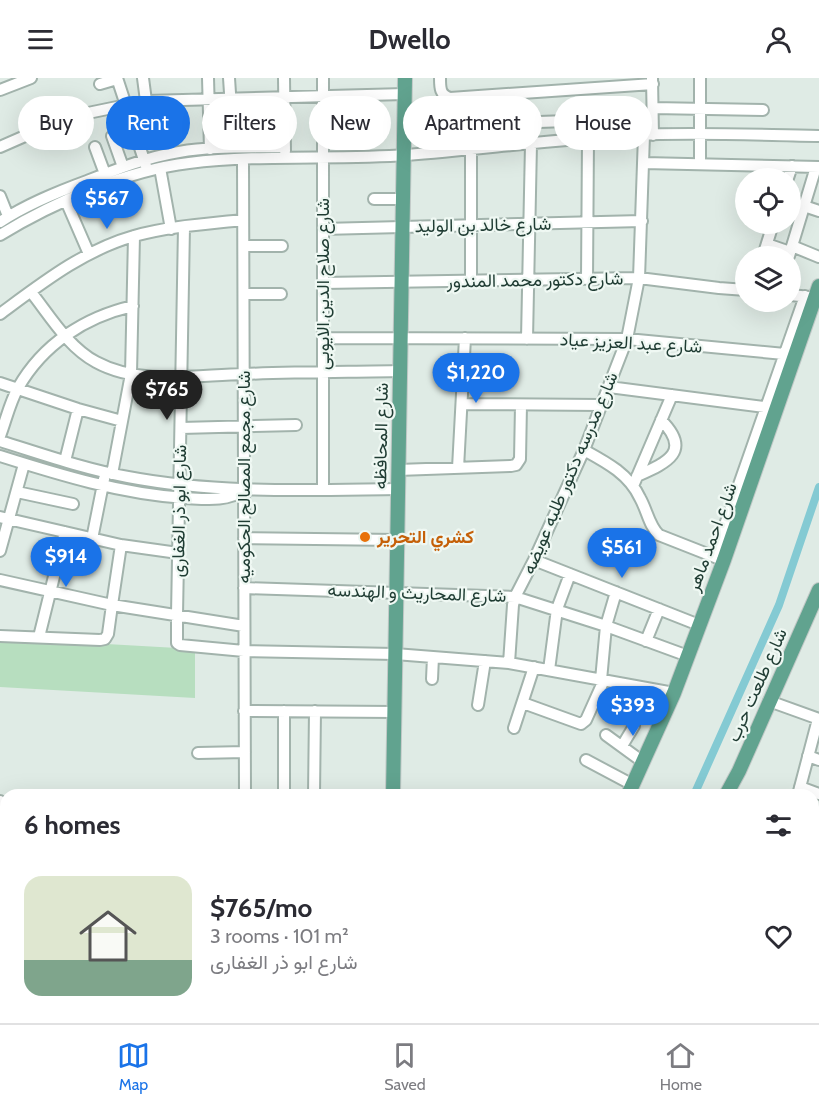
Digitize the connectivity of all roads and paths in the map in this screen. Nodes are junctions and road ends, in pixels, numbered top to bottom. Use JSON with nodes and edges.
{"nodes":[{"id":1,"x":31,"y":78,"type":"edge"},
{"id":2,"x":117,"y":78,"type":"edge"},
{"id":3,"x":143,"y":78,"type":"edge"},
{"id":4,"x":208,"y":78,"type":"edge"},
{"id":5,"x":229,"y":78,"type":"edge"},
{"id":6,"x":284,"y":78,"type":"edge"},
{"id":7,"x":323,"y":78,"type":"edge"},
{"id":8,"x":405,"y":78,"type":"edge"},
{"id":9,"x":700,"y":78,"type":"edge"},
{"id":10,"x":652,"y":81,"type":"edge"},
{"id":11,"x":100,"y":84,"type":"dead end"},
{"id":12,"x":440,"y":84,"type":"edge"},
{"id":13,"x":566,"y":84,"type":"edge"},
{"id":14,"x":2,"y":86,"type":"edge"},
{"id":15,"x":405,"y":94,"type":"junction"},
{"id":16,"x":324,"y":95,"type":"junction"},
{"id":17,"x":122,"y":96,"type":"edge"},
{"id":18,"x":145,"y":96,"type":"edge"},
{"id":19,"x":208,"y":96,"type":"edge"},
{"id":20,"x":230,"y":96,"type":"edge"},
{"id":21,"x":284,"y":96,"type":"edge"},
{"id":22,"x":297,"y":96,"type":"edge"},
{"id":23,"x":700,"y":109,"type":"junction"},
{"id":24,"x":763,"y":110,"type":"dead end"},
{"id":25,"x":653,"y":113,"type":"junction"},
{"id":26,"x":652,"y":118,"type":"edge"},
{"id":27,"x":542,"y":122,"type":"edge"},
{"id":28,"x":700,"y":134,"type":"junction"},
{"id":29,"x":652,"y":135,"type":"edge"},
{"id":30,"x":819,"y":136,"type":"edge"},
{"id":31,"x":18,"y":139,"type":"edge"},
{"id":32,"x":0,"y":147,"type":"edge"},
{"id":33,"x":95,"y":147,"type":"dead end"},
{"id":34,"x":117,"y":150,"type":"edge"},
{"id":35,"x":140,"y":150,"type":"edge"},
{"id":36,"x":214,"y":150,"type":"edge"},
{"id":37,"x":460,"y":150,"type":"edge"},
{"id":38,"x":471,"y":150,"type":"edge"},
{"id":39,"x":531,"y":150,"type":"edge"},
{"id":40,"x":588,"y":150,"type":"edge"},
{"id":41,"x":646,"y":150,"type":"edge"},
{"id":42,"x":285,"y":152,"type":"junction"},
{"id":43,"x":214,"y":153,"type":"junction"},
{"id":44,"x":404,"y":155,"type":"junction"},
{"id":45,"x":323,"y":157,"type":"junction"},
{"id":46,"x":243,"y":159,"type":"junction"},
{"id":47,"x":644,"y":163,"type":"junction"},
{"id":48,"x":700,"y":164,"type":"junction"},
{"id":49,"x":146,"y":166,"type":"junction"},
{"id":50,"x":792,"y":166,"type":"joint"},
{"id":51,"x":123,"y":167,"type":"junction"},
{"id":52,"x":818,"y":167,"type":"edge"},
{"id":53,"x":160,"y":168,"type":"junction"},
{"id":54,"x":105,"y":174,"type":"junction"},
{"id":55,"x":0,"y":196,"type":"edge"},
{"id":56,"x":374,"y":199,"type":"dead end"},
{"id":57,"x":403,"y":199,"type":"junction"},
{"id":58,"x":66,"y":201,"type":"junction"},
{"id":59,"x":801,"y":207,"type":"edge"},
{"id":60,"x":804,"y":208,"type":"junction"},
{"id":61,"x":819,"y":211,"type":"edge"},
{"id":62,"x":4,"y":219,"type":"edge"},
{"id":63,"x":243,"y":219,"type":"junction"},
{"id":64,"x":642,"y":221,"type":"junction"},
{"id":65,"x":587,"y":223,"type":"junction"},
{"id":66,"x":530,"y":224,"type":"junction"},
{"id":67,"x":471,"y":226,"type":"junction"},
{"id":68,"x":184,"y":227,"type":"junction"},
{"id":69,"x":403,"y":227,"type":"junction"},
{"id":70,"x":171,"y":229,"type":"junction"},
{"id":71,"x":323,"y":229,"type":"junction"},
{"id":72,"x":770,"y":234,"type":"edge"},
{"id":73,"x":0,"y":235,"type":"edge"},
{"id":74,"x":134,"y":236,"type":"junction"},
{"id":75,"x":767,"y":244,"type":"joint"},
{"id":76,"x":244,"y":246,"type":"junction"},
{"id":77,"x":282,"y":246,"type":"dead end"},
{"id":78,"x":774,"y":246,"type":"edge"},
{"id":79,"x":792,"y":246,"type":"edge"},
{"id":80,"x":801,"y":253,"type":"edge"},
{"id":81,"x":88,"y":254,"type":"junction"},
{"id":82,"x":819,"y":257,"type":"edge"},
{"id":83,"x":639,"y":278,"type":"junction"},
{"id":84,"x":587,"y":279,"type":"junction"},
{"id":85,"x":528,"y":280,"type":"junction"},
{"id":86,"x":401,"y":282,"type":"junction"},
{"id":87,"x":471,"y":282,"type":"junction"},
{"id":88,"x":323,"y":283,"type":"junction"},
{"id":89,"x":735,"y":289,"type":"edge"},
{"id":90,"x":31,"y":292,"type":"junction"},
{"id":91,"x":813,"y":293,"type":"edge"},
{"id":92,"x":244,"y":294,"type":"junction"},
{"id":93,"x":280,"y":294,"type":"dead end"},
{"id":94,"x":133,"y":306,"type":"junction"},
{"id":95,"x":0,"y":314,"type":"edge"},
{"id":96,"x":65,"y":335,"type":"junction"},
{"id":97,"x":323,"y":338,"type":"junction"},
{"id":98,"x":400,"y":338,"type":"junction"},
{"id":99,"x":465,"y":338,"type":"junction"},
{"id":100,"x":527,"y":339,"type":"junction"},
{"id":101,"x":627,"y":339,"type":"junction"},
{"id":102,"x":790,"y":354,"type":"junction"},
{"id":103,"x":400,"y":371,"type":"junction"},
{"id":104,"x":323,"y":372,"type":"junction"},
{"id":105,"x":131,"y":374,"type":"junction"},
{"id":106,"x":244,"y":374,"type":"junction"},
{"id":107,"x":181,"y":377,"type":"junction"},
{"id":108,"x":0,"y":383,"type":"edge"},
{"id":109,"x":609,"y":387,"type":"junction"},
{"id":110,"x":17,"y":389,"type":"junction"},
{"id":111,"x":672,"y":395,"type":"junction"},
{"id":112,"x":462,"y":404,"type":"junction"},
{"id":113,"x":522,"y":405,"type":"junction"},
{"id":114,"x":601,"y":405,"type":"junction"},
{"id":115,"x":78,"y":408,"type":"junction"},
{"id":116,"x":771,"y":408,"type":"junction"},
{"id":117,"x":661,"y":420,"type":"junction"},
{"id":118,"x":122,"y":421,"type":"junction"},
{"id":119,"x":296,"y":425,"type":"dead end"},
{"id":120,"x":244,"y":426,"type":"junction"},
{"id":121,"x":181,"y":428,"type":"junction"},
{"id":122,"x":0,"y":436,"type":"edge"},
{"id":123,"x":0,"y":441,"type":"edge"},
{"id":124,"x":584,"y":450,"type":"junction"},
{"id":125,"x":0,"y":456,"type":"edge"},
{"id":126,"x":65,"y":461,"type":"junction"},
{"id":127,"x":24,"y":464,"type":"junction"},
{"id":128,"x":458,"y":468,"type":"junction"},
{"id":129,"x":398,"y":470,"type":"junction"},
{"id":130,"x":109,"y":473,"type":"junction"},
{"id":131,"x":635,"y":481,"type":"junction"},
{"id":132,"x":102,"y":485,"type":"junction"},
{"id":133,"x":180,"y":485,"type":"junction"},
{"id":134,"x":323,"y":489,"type":"junction"},
{"id":135,"x":398,"y":489,"type":"junction"},
{"id":136,"x":244,"y":490,"type":"junction"},
{"id":137,"x":16,"y":492,"type":"junction"},
{"id":138,"x":180,"y":497,"type":"junction"},
{"id":139,"x":73,"y":504,"type":"dead end"},
{"id":140,"x":4,"y":518,"type":"edge"},
{"id":141,"x":65,"y":532,"type":"junction"},
{"id":142,"x":92,"y":538,"type":"junction"},
{"id":143,"x":244,"y":538,"type":"junction"},
{"id":144,"x":397,"y":540,"type":"junction"},
{"id":145,"x":121,"y":545,"type":"junction"},
{"id":146,"x":0,"y":551,"type":"edge"},
{"id":147,"x":178,"y":554,"type":"junction"},
{"id":148,"x":719,"y":558,"type":"junction"},
{"id":149,"x":534,"y":560,"type":"junction"},
{"id":150,"x":570,"y":574,"type":"junction"},
{"id":151,"x":0,"y":580,"type":"edge"},
{"id":152,"x":244,"y":588,"type":"junction"},
{"id":153,"x":819,"y":591,"type":"edge"},
{"id":154,"x":51,"y":592,"type":"junction"},
{"id":155,"x":396,"y":592,"type":"junction"},
{"id":156,"x":616,"y":592,"type":"junction"},
{"id":157,"x":515,"y":597,"type":"junction"},
{"id":158,"x":112,"y":605,"type":"junction"},
{"id":159,"x":557,"y":609,"type":"junction"},
{"id":160,"x":659,"y":609,"type":"junction"},
{"id":161,"x":177,"y":615,"type":"junction"},
{"id":162,"x":699,"y":625,"type":"junction"},
{"id":163,"x":606,"y":626,"type":"junction"},
{"id":164,"x":244,"y":627,"type":"junction"},
{"id":165,"x":0,"y":636,"type":"edge"},
{"id":166,"x":39,"y":637,"type":"junction"},
{"id":167,"x":646,"y":641,"type":"junction"},
{"id":168,"x":244,"y":651,"type":"junction"},
{"id":169,"x":395,"y":654,"type":"junction"},
{"id":170,"x":688,"y":656,"type":"junction"},
{"id":171,"x":433,"y":657,"type":"junction"},
{"id":172,"x":485,"y":661,"type":"junction"},
{"id":173,"x":509,"y":663,"type":"junction"},
{"id":174,"x":534,"y":667,"type":"junction"},
{"id":175,"x":549,"y":670,"type":"junction"},
{"id":176,"x":432,"y":679,"type":"dead end"},
{"id":177,"x":603,"y":680,"type":"junction"},
{"id":178,"x":674,"y":693,"type":"junction"},
{"id":179,"x":769,"y":701,"type":"junction"},
{"id":180,"x":523,"y":703,"type":"junction"},
{"id":181,"x":478,"y":705,"type":"dead end"},
{"id":182,"x":244,"y":711,"type":"junction"},
{"id":183,"x":284,"y":711,"type":"junction"},
{"id":184,"x":315,"y":711,"type":"junction"},
{"id":185,"x":395,"y":712,"type":"junction"},
{"id":186,"x":818,"y":719,"type":"edge"},
{"id":187,"x":634,"y":726,"type":"dead end"},
{"id":188,"x":514,"y":728,"type":"dead end"},
{"id":189,"x":606,"y":735,"type":"dead end"},
{"id":190,"x":622,"y":746,"type":"junction"},
{"id":191,"x":244,"y":752,"type":"junction"},
{"id":192,"x":198,"y":753,"type":"dead end"},
{"id":193,"x":808,"y":756,"type":"junction"},
{"id":194,"x":585,"y":760,"type":"dead end"},
{"id":195,"x":819,"y":760,"type":"edge"},
{"id":196,"x":643,"y":762,"type":"junction"},
{"id":197,"x":245,"y":789,"type":"edge"},
{"id":198,"x":284,"y":789,"type":"edge"},
{"id":199,"x":314,"y":789,"type":"edge"},
{"id":200,"x":393,"y":789,"type":"edge"},
{"id":201,"x":629,"y":789,"type":"edge"},
{"id":202,"x":631,"y":789,"type":"edge"},
{"id":203,"x":729,"y":789,"type":"edge"},
{"id":204,"x":800,"y":789,"type":"edge"}],
"edges":[{"from":1,"to":14,"type":"street"},
{"from":2,"to":11,"type":"street"},
{"from":2,"to":17,"type":"street"},
{"from":3,"to":18,"type":"street"},
{"from":4,"to":19,"type":"street"},
{"from":5,"to":20,"type":"street"},
{"from":6,"to":21,"type":"street"},
{"from":7,"to":16,"type":"street","name":"شارع صلاح الدين الايوبى"},
{"from":8,"to":15,"type":"main road","name":"شارع المحافظه"},
{"from":9,"to":23,"type":"street"},
{"from":10,"to":13,"type":"street"},
{"from":10,"to":25,"type":"street","name":"شارع مدرسه دكتور طلبه عويضه"},
{"from":12,"to":13,"type":"street"},
{"from":15,"to":16,"type":"street"},
{"from":15,"to":44,"type":"main road","name":"شارع المحافظه"},
{"from":16,"to":22,"type":"street"},
{"from":16,"to":45,"type":"street","name":"شارع صلاح الدين الايوبى"},
{"from":23,"to":24,"type":"street"},
{"from":23,"to":25,"type":"street"},
{"from":23,"to":28,"type":"street"},
{"from":25,"to":26,"type":"street","name":"شارع مدرسه دكتور طلبه عويضه"},
{"from":25,"to":27,"type":"street"},
{"from":28,"to":29,"type":"street"},
{"from":28,"to":30,"type":"street"},
{"from":28,"to":48,"type":"street"},
{"from":31,"to":32,"type":"street"},
{"from":33,"to":54,"type":"street"},
{"from":34,"to":51,"type":"street"},
{"from":35,"to":49,"type":"street"},
{"from":36,"to":43,"type":"street"},
{"from":37,"to":44,"type":"street"},
{"from":38,"to":67,"type":"street"},
{"from":39,"to":66,"type":"street"},
{"from":40,"to":65,"type":"street"},
{"from":41,"to":47,"type":"street","name":"شارع مدرسه دكتور طلبه عويضه"},
{"from":42,"to":43,"type":"street"},
{"from":42,"to":45,"type":"street"},
{"from":42,"to":46,"type":"street"},
{"from":43,"to":46,"type":"street"},
{"from":43,"to":49,"type":"street"},
{"from":43,"to":53,"type":"street"},
{"from":44,"to":45,"type":"street"},
{"from":44,"to":57,"type":"main road","name":"شارع المحافظه"},
{"from":45,"to":71,"type":"street","name":"شارع صلاح الدين الايوبى"},
{"from":46,"to":63,"type":"street","name":"شارع مجمع المصالح الحكوميه"},
{"from":47,"to":48,"type":"street"},
{"from":47,"to":64,"type":"street","name":"شارع مدرسه دكتور طلبه عويضه"},
{"from":48,"to":50,"type":"street"},
{"from":49,"to":51,"type":"street"},
{"from":49,"to":53,"type":"street"},
{"from":49,"to":58,"type":"street"},
{"from":50,"to":52,"type":"street"},
{"from":51,"to":54,"type":"street"},
{"from":52,"to":60,"type":"street"},
{"from":53,"to":70,"type":"street"},
{"from":54,"to":62,"type":"street"},
{"from":55,"to":62,"type":"street"},
{"from":56,"to":57,"type":"street"},
{"from":57,"to":69,"type":"main road","name":"شارع المحافظه"},
{"from":58,"to":73,"type":"street"},
{"from":58,"to":81,"type":"street"},
{"from":59,"to":60,"type":"street"},
{"from":60,"to":61,"type":"street"},
{"from":60,"to":79,"type":"street"},
{"from":63,"to":68,"type":"street"},
{"from":63,"to":76,"type":"street","name":"شارع مجمع المصالح الحكوميه"},
{"from":64,"to":65,"type":"street","name":"شارع خالد بن الوليد"},
{"from":64,"to":83,"type":"street","name":"شارع مدرسه دكتور طلبه عويضه"},
{"from":65,"to":66,"type":"street","name":"شارع خالد بن الوليد"},
{"from":65,"to":84,"type":"street"},
{"from":66,"to":67,"type":"street","name":"شارع خالد بن الوليد"},
{"from":66,"to":85,"type":"street"},
{"from":67,"to":69,"type":"street","name":"شارع خالد بن الوليد"},
{"from":67,"to":87,"type":"street"},
{"from":68,"to":70,"type":"street"},
{"from":68,"to":107,"type":"street","name":"شارع ابو ذر الغفارى"},
{"from":69,"to":71,"type":"street","name":"شارع خالد بن الوليد"},
{"from":69,"to":86,"type":"main road","name":"شارع المحافظه"},
{"from":70,"to":74,"type":"street"},
{"from":71,"to":88,"type":"street","name":"شارع صلاح الدين الايوبى"},
{"from":72,"to":75,"type":"street"},
{"from":74,"to":81,"type":"street"},
{"from":74,"to":94,"type":"street"},
{"from":75,"to":78,"type":"street"},
{"from":76,"to":77,"type":"street"},
{"from":76,"to":92,"type":"street","name":"شارع مجمع المصالح الحكوميه"},
{"from":80,"to":82,"type":"street"},
{"from":81,"to":90,"type":"street"},
{"from":83,"to":84,"type":"street","name":"شارع دكتور محمد المندور"},
{"from":83,"to":89,"type":"street","name":"شارع دكتور محمد المندور"},
{"from":83,"to":101,"type":"street","name":"شارع مدرسه دكتور طلبه عويضه"},
{"from":84,"to":85,"type":"street","name":"شارع دكتور محمد المندور"},
{"from":85,"to":87,"type":"street","name":"شارع دكتور محمد المندور"},
{"from":85,"to":100,"type":"street"},
{"from":86,"to":87,"type":"street","name":"شارع دكتور محمد المندور"},
{"from":86,"to":88,"type":"street","name":"شارع دكتور محمد المندور"},
{"from":86,"to":98,"type":"main road","name":"شارع المحافظه"},
{"from":88,"to":97,"type":"street","name":"شارع صلاح الدين الايوبى"},
{"from":90,"to":95,"type":"street"},
{"from":90,"to":96,"type":"street"},
{"from":91,"to":102,"type":"main road","name":"شارع احمد ماهر"},
{"from":92,"to":93,"type":"street"},
{"from":92,"to":106,"type":"street","name":"شارع مجمع المصالح الحكوميه"},
{"from":94,"to":96,"type":"street"},
{"from":94,"to":105,"type":"street"},
{"from":96,"to":105,"type":"street"},
{"from":96,"to":110,"type":"street"},
{"from":97,"to":98,"type":"street","name":"شارع عبد العزيز عياد"},
{"from":97,"to":104,"type":"street","name":"شارع صلاح الدين الايوبى"},
{"from":98,"to":99,"type":"street","name":"شارع عبد العزيز عياد"},
{"from":98,"to":103,"type":"main road","name":"شارع المحافظه"},
{"from":99,"to":100,"type":"street","name":"شارع عبد العزيز عياد"},
{"from":99,"to":112,"type":"street"},
{"from":100,"to":101,"type":"street","name":"شارع عبد العزيز عياد"},
{"from":101,"to":102,"type":"street","name":"شارع عبد العزيز عياد"},
{"from":101,"to":109,"type":"street","name":"شارع مدرسه دكتور طلبه عويضه"},
{"from":102,"to":116,"type":"main road","name":"شارع احمد ماهر"},
{"from":103,"to":104,"type":"street"},
{"from":103,"to":129,"type":"main road","name":"شارع المحافظه"},
{"from":104,"to":106,"type":"street"},
{"from":104,"to":134,"type":"street","name":"شارع صلاح الدين الايوبى"},
{"from":105,"to":107,"type":"street"},
{"from":105,"to":118,"type":"street"},
{"from":106,"to":107,"type":"street"},
{"from":106,"to":120,"type":"street","name":"شارع مجمع المصالح الحكوميه"},
{"from":107,"to":121,"type":"street","name":"شارع ابو ذر الغفارى"},
{"from":108,"to":110,"type":"street"},
{"from":109,"to":111,"type":"street"},
{"from":109,"to":114,"type":"street","name":"شارع مدرسه دكتور طلبه عويضه"},
{"from":110,"to":115,"type":"street"},
{"from":110,"to":122,"type":"street"},
{"from":111,"to":116,"type":"street"},
{"from":111,"to":117,"type":"street"},
{"from":112,"to":113,"type":"street"},
{"from":112,"to":128,"type":"street"},
{"from":113,"to":114,"type":"street"},
{"from":113,"to":128,"type":"street"},
{"from":114,"to":124,"type":"street","name":"شارع مدرسه دكتور طلبه عويضه"},
{"from":115,"to":118,"type":"street"},
{"from":115,"to":126,"type":"street"},
{"from":116,"to":148,"type":"main road","name":"شارع احمد ماهر"},
{"from":117,"to":131,"type":"street"},
{"from":117,"to":131,"type":"street"},
{"from":118,"to":130,"type":"street"},
{"from":119,"to":120,"type":"street"},
{"from":120,"to":121,"type":"street"},
{"from":120,"to":136,"type":"street","name":"شارع مجمع المصالح الحكوميه"},
{"from":121,"to":133,"type":"street","name":"شارع ابو ذر الغفارى"},
{"from":123,"to":126,"type":"street"},
{"from":124,"to":131,"type":"street"},
{"from":124,"to":149,"type":"street","name":"شارع مدرسه دكتور طلبه عويضه"},
{"from":125,"to":127,"type":"street"},
{"from":126,"to":130,"type":"street"},
{"from":127,"to":132,"type":"street"},
{"from":127,"to":137,"type":"street"},
{"from":128,"to":129,"type":"street"},
{"from":129,"to":135,"type":"main road","name":"شارع المحافظه"},
{"from":130,"to":132,"type":"street"},
{"from":130,"to":133,"type":"street"},
{"from":131,"to":148,"type":"street"},
{"from":132,"to":138,"type":"street"},
{"from":132,"to":142,"type":"street"},
{"from":133,"to":136,"type":"street"},
{"from":133,"to":138,"type":"street","name":"شارع ابو ذر الغفارى"},
{"from":134,"to":135,"type":"street"},
{"from":134,"to":136,"type":"street"},
{"from":135,"to":144,"type":"main road","name":"شارع المحافظه"},
{"from":136,"to":138,"type":"street"},
{"from":136,"to":143,"type":"street","name":"شارع مجمع المصالح الحكوميه"},
{"from":137,"to":139,"type":"street"},
{"from":137,"to":140,"type":"street"},
{"from":138,"to":147,"type":"street","name":"شارع ابو ذر الغفارى"},
{"from":140,"to":141,"type":"street"},
{"from":140,"to":146,"type":"street"},
{"from":141,"to":142,"type":"street"},
{"from":141,"to":154,"type":"street"},
{"from":142,"to":145,"type":"street"},
{"from":143,"to":144,"type":"street"},
{"from":143,"to":152,"type":"street","name":"شارع مجمع المصالح الحكوميه"},
{"from":144,"to":155,"type":"main road","name":"شارع المحافظه"},
{"from":145,"to":147,"type":"street"},
{"from":145,"to":158,"type":"street"},
{"from":147,"to":161,"type":"street","name":"شارع ابو ذر الغفارى"},
{"from":148,"to":162,"type":"main road","name":"شارع احمد ماهر"},
{"from":149,"to":150,"type":"street"},
{"from":149,"to":157,"type":"street","name":"شارع مدرسه دكتور طلبه عويضه"},
{"from":150,"to":156,"type":"street"},
{"from":150,"to":159,"type":"street"},
{"from":151,"to":154,"type":"street"},
{"from":152,"to":155,"type":"street","name":"شارع المحاريث و الهندسه"},
{"from":152,"to":164,"type":"street","name":"شارع مجمع المصالح الحكوميه"},
{"from":153,"to":179,"type":"main road","name":"شارع طلعت حرب"},
{"from":154,"to":158,"type":"street"},
{"from":154,"to":166,"type":"street"},
{"from":155,"to":157,"type":"street","name":"شارع المحاريث و الهندسه"},
{"from":155,"to":169,"type":"main road","name":"شارع المحافظه"},
{"from":156,"to":160,"type":"street"},
{"from":156,"to":163,"type":"street"},
{"from":157,"to":159,"type":"street","name":"شارع المحاريث و الهندسه"},
{"from":157,"to":173,"type":"street"},
{"from":158,"to":161,"type":"street"},
{"from":158,"to":166,"type":"street"},
{"from":159,"to":163,"type":"street","name":"شارع المحاريث و الهندسه"},
{"from":159,"to":175,"type":"street"},
{"from":160,"to":162,"type":"street"},
{"from":160,"to":167,"type":"street"},
{"from":161,"to":164,"type":"street"},
{"from":161,"to":168,"type":"street","name":"شارع ابو ذر الغفارى"},
{"from":162,"to":170,"type":"main road","name":"شارع احمد ماهر"},
{"from":163,"to":167,"type":"street","name":"شارع المحاريث و الهندسه"},
{"from":163,"to":177,"type":"street"},
{"from":164,"to":168,"type":"street","name":"شارع مجمع المصالح الحكوميه"},
{"from":165,"to":166,"type":"street"},
{"from":167,"to":170,"type":"street","name":"شارع المحاريث و الهندسه"},
{"from":168,"to":169,"type":"street"},
{"from":168,"to":182,"type":"street","name":"شارع مجمع المصالح الحكوميه"},
{"from":169,"to":171,"type":"street"},
{"from":169,"to":185,"type":"main road","name":"شارع المحافظه"},
{"from":170,"to":178,"type":"main road","name":"شارع احمد ماهر"},
{"from":171,"to":172,"type":"street"},
{"from":171,"to":176,"type":"street"},
{"from":172,"to":173,"type":"street"},
{"from":172,"to":181,"type":"street"},
{"from":173,"to":174,"type":"street"},
{"from":174,"to":175,"type":"street"},
{"from":174,"to":180,"type":"street"},
{"from":175,"to":177,"type":"street"},
{"from":177,"to":178,"type":"street"},
{"from":177,"to":180,"type":"street"},
{"from":178,"to":196,"type":"main road","name":"شارع احمد ماهر"},
{"from":179,"to":186,"type":"street"},
{"from":179,"to":203,"type":"main road","name":"شارع طلعت حرب"},
{"from":180,"to":188,"type":"street"},
{"from":182,"to":183,"type":"street"},
{"from":182,"to":191,"type":"street","name":"شارع مجمع المصالح الحكوميه"},
{"from":183,"to":184,"type":"street"},
{"from":183,"to":198,"type":"street"},
{"from":184,"to":185,"type":"street"},
{"from":184,"to":199,"type":"street"},
{"from":185,"to":200,"type":"main road","name":"شارع المحافظه"},
{"from":186,"to":193,"type":"street"},
{"from":187,"to":190,"type":"street"},
{"from":189,"to":190,"type":"street"},
{"from":190,"to":196,"type":"street"},
{"from":191,"to":192,"type":"street"},
{"from":191,"to":197,"type":"street","name":"شارع مجمع المصالح الحكوميه"},
{"from":193,"to":195,"type":"street"},
{"from":193,"to":204,"type":"street"},
{"from":194,"to":201,"type":"street"},
{"from":196,"to":202,"type":"main road","name":"شارع احمد ماهر"}]}
